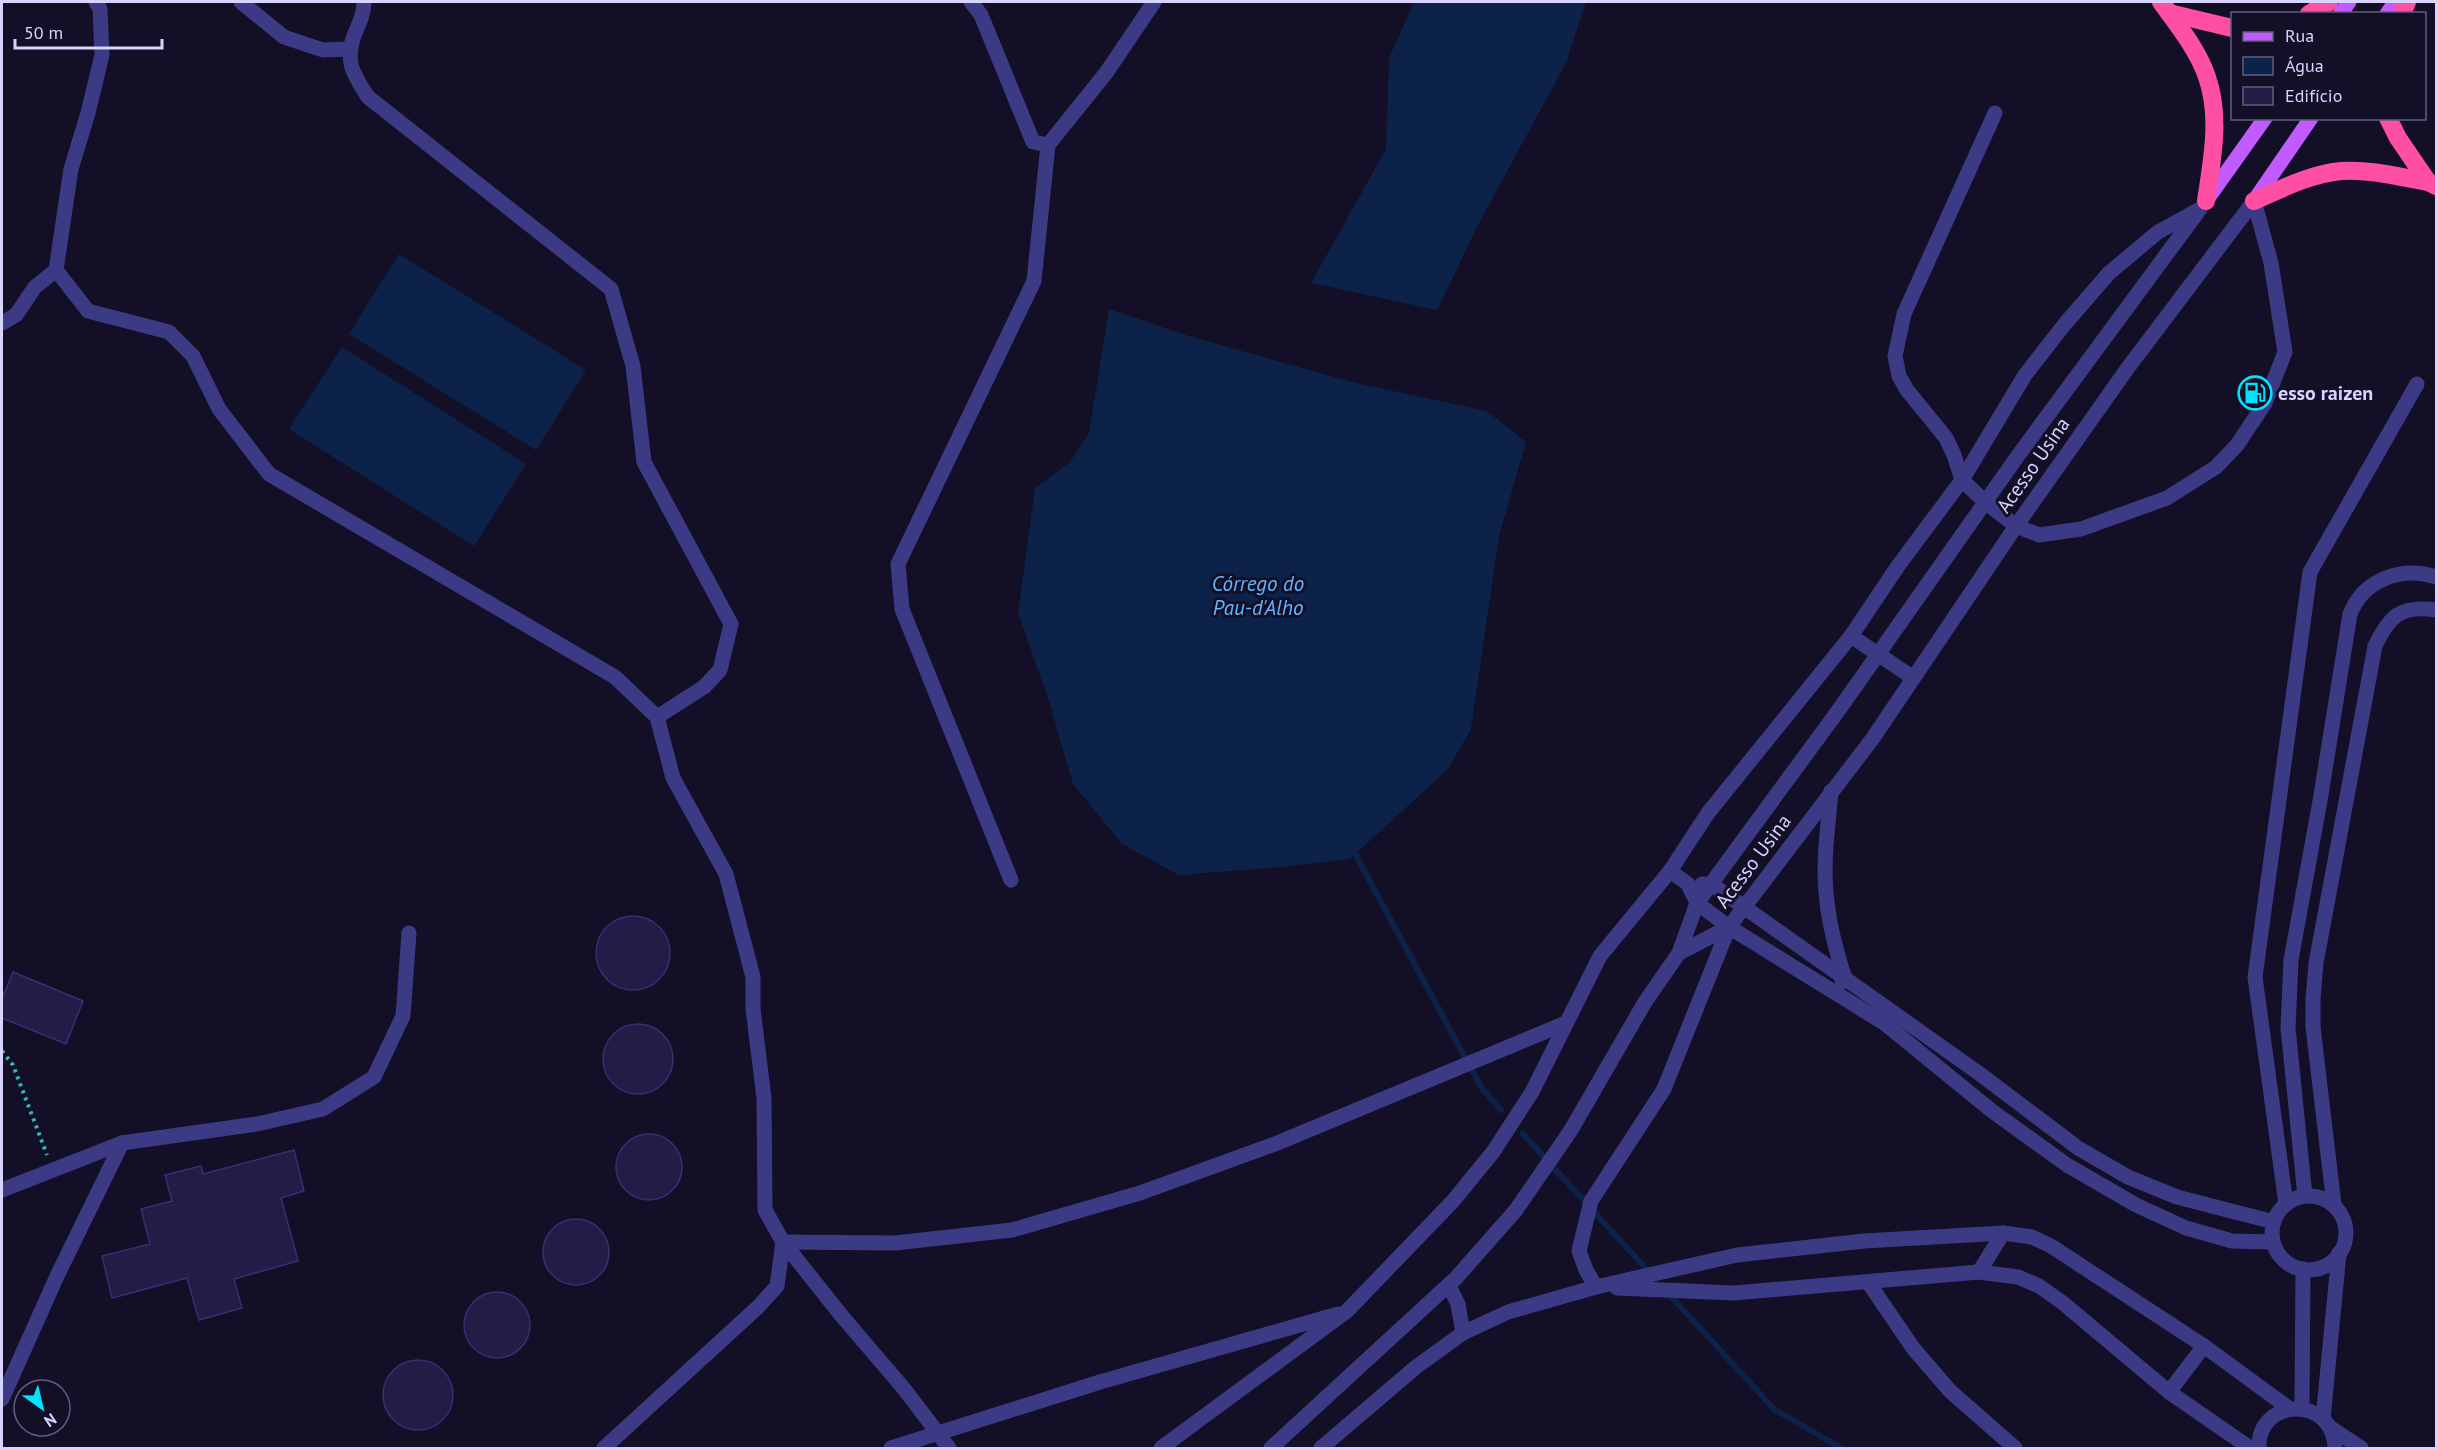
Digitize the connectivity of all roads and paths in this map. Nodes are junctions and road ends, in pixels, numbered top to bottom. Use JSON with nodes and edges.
{"nodes":[{"id":1,"x":96,"y":2,"type":"edge"},
{"id":2,"x":241,"y":2,"type":"edge"},
{"id":3,"x":364,"y":2,"type":"edge"},
{"id":4,"x":971,"y":2,"type":"edge"},
{"id":5,"x":1154,"y":2,"type":"edge"},
{"id":6,"x":2329,"y":2,"type":"edge"},
{"id":7,"x":2165,"y":7,"type":"edge"},
{"id":8,"x":2312,"y":12,"type":"edge"},
{"id":9,"x":2231,"y":28,"type":"edge"},
{"id":10,"x":349,"y":48,"type":"junction"},
{"id":11,"x":1995,"y":113,"type":"dead end"},
{"id":12,"x":2264,"y":120,"type":"edge"},
{"id":13,"x":2310,"y":120,"type":"edge"},
{"id":14,"x":2389,"y":120,"type":"edge"},
{"id":15,"x":1048,"y":145,"type":"junction"},
{"id":16,"x":2432,"y":184,"type":"edge"},
{"id":17,"x":2254,"y":201,"type":"junction"},
{"id":18,"x":2203,"y":205,"type":"junction"},
{"id":19,"x":56,"y":270,"type":"junction"},
{"id":20,"x":2,"y":323,"type":"edge"},
{"id":21,"x":2417,"y":384,"type":"dead end"},
{"id":22,"x":1962,"y":480,"type":"junction"},
{"id":23,"x":1984,"y":502,"type":"junction"},
{"id":24,"x":2016,"y":526,"type":"junction"},
{"id":25,"x":2436,"y":577,"type":"edge"},
{"id":26,"x":2436,"y":610,"type":"edge"},
{"id":27,"x":1851,"y":636,"type":"junction"},
{"id":28,"x":1879,"y":653,"type":"junction"},
{"id":29,"x":1912,"y":678,"type":"junction"},
{"id":30,"x":657,"y":717,"type":"junction"},
{"id":31,"x":1832,"y":791,"type":"junction"},
{"id":32,"x":1670,"y":872,"type":"junction"},
{"id":33,"x":1011,"y":880,"type":"dead end"},
{"id":34,"x":1689,"y":884,"type":"junction"},
{"id":35,"x":1711,"y":884,"type":"junction"},
{"id":36,"x":1697,"y":903,"type":"junction"},
{"id":37,"x":1744,"y":907,"type":"junction"},
{"id":38,"x":1729,"y":927,"type":"junction"},
{"id":39,"x":408,"y":933,"type":"dead end"},
{"id":40,"x":1679,"y":953,"type":"junction"},
{"id":41,"x":1845,"y":979,"type":"junction"},
{"id":42,"x":1835,"y":993,"type":"junction"},
{"id":43,"x":1566,"y":1023,"type":"junction"},
{"id":44,"x":2,"y":1051,"type":"edge"},
{"id":45,"x":122,"y":1143,"type":"junction"},
{"id":46,"x":52,"y":1170,"type":"junction"},
{"id":47,"x":2,"y":1190,"type":"edge"},
{"id":48,"x":2305,"y":1196,"type":"junction"},
{"id":49,"x":2286,"y":1204,"type":"junction"},
{"id":50,"x":2334,"y":1205,"type":"junction"},
{"id":51,"x":2274,"y":1222,"type":"junction"},
{"id":52,"x":2003,"y":1233,"type":"junction"},
{"id":53,"x":783,"y":1242,"type":"junction"},
{"id":54,"x":2273,"y":1242,"type":"junction"},
{"id":55,"x":2339,"y":1253,"type":"junction"},
{"id":56,"x":2303,"y":1269,"type":"junction"},
{"id":57,"x":1979,"y":1272,"type":"junction"},
{"id":58,"x":1868,"y":1282,"type":"junction"},
{"id":59,"x":1449,"y":1286,"type":"junction"},
{"id":60,"x":1596,"y":1287,"type":"junction"},
{"id":61,"x":1347,"y":1311,"type":"junction"},
{"id":62,"x":1463,"y":1333,"type":"junction"},
{"id":63,"x":2204,"y":1346,"type":"junction"},
{"id":64,"x":2169,"y":1392,"type":"junction"},
{"id":65,"x":2,"y":1398,"type":"edge"},
{"id":66,"x":2296,"y":1409,"type":"junction"},
{"id":67,"x":2327,"y":1423,"type":"junction"},
{"id":68,"x":940,"y":1434,"type":"junction"},
{"id":69,"x":604,"y":1449,"type":"edge"},
{"id":70,"x":891,"y":1449,"type":"edge"},
{"id":71,"x":950,"y":1449,"type":"edge"},
{"id":72,"x":1161,"y":1449,"type":"edge"},
{"id":73,"x":1271,"y":1449,"type":"edge"},
{"id":74,"x":1321,"y":1449,"type":"edge"},
{"id":75,"x":2015,"y":1449,"type":"edge"},
{"id":76,"x":2250,"y":1449,"type":"edge"},
{"id":77,"x":2259,"y":1449,"type":"edge"},
{"id":78,"x":2335,"y":1449,"type":"edge"},
{"id":79,"x":2361,"y":1449,"type":"edge"}],
"edges":[{"from":1,"to":19,"type":"street"},
{"from":2,"to":10,"type":"street"},
{"from":3,"to":10,"type":"street"},
{"from":4,"to":15,"type":"street"},
{"from":5,"to":15,"type":"street"},
{"from":6,"to":8,"type":"highway"},
{"from":7,"to":9,"type":"highway"},
{"from":7,"to":18,"type":"highway"},
{"from":10,"to":30,"type":"street"},
{"from":11,"to":22,"type":"street"},
{"from":12,"to":18,"type":"main road","name":"Acesso Usina"},
{"from":13,"to":17,"type":"main road","name":"Acesso Usina"},
{"from":14,"to":16,"type":"highway"},
{"from":15,"to":33,"type":"street"},
{"from":16,"to":17,"type":"highway"},
{"from":17,"to":24,"type":"street","name":"Acesso Usina"},
{"from":17,"to":24,"type":"street"},
{"from":18,"to":22,"type":"street"},
{"from":18,"to":23,"type":"street","name":"Acesso Usina"},
{"from":19,"to":20,"type":"street"},
{"from":19,"to":30,"type":"street"},
{"from":21,"to":49,"type":"street"},
{"from":22,"to":23,"type":"street"},
{"from":22,"to":27,"type":"street"},
{"from":23,"to":24,"type":"street"},
{"from":23,"to":28,"type":"street","name":"Acesso Usina"},
{"from":24,"to":29,"type":"street","name":"Acesso Usina"},
{"from":25,"to":48,"type":"street"},
{"from":26,"to":50,"type":"street"},
{"from":27,"to":28,"type":"street"},
{"from":27,"to":32,"type":"street"},
{"from":28,"to":29,"type":"street"},
{"from":28,"to":35,"type":"street","name":"Acesso Usina"},
{"from":29,"to":31,"type":"street","name":"Acesso Usina"},
{"from":30,"to":53,"type":"street"},
{"from":31,"to":37,"type":"street","name":"Acesso Usina"},
{"from":31,"to":41,"type":"street"},
{"from":32,"to":34,"type":"street"},
{"from":32,"to":43,"type":"street"},
{"from":34,"to":35,"type":"street"},
{"from":34,"to":36,"type":"street"},
{"from":35,"to":36,"type":"street","name":"Acesso Usina"},
{"from":35,"to":37,"type":"street"},
{"from":36,"to":38,"type":"street"},
{"from":36,"to":40,"type":"street","name":"Acesso Usina"},
{"from":37,"to":38,"type":"street","name":"Acesso Usina"},
{"from":37,"to":41,"type":"street"},
{"from":38,"to":40,"type":"street","name":"Acesso Usina"},
{"from":38,"to":42,"type":"street"},
{"from":38,"to":60,"type":"street"},
{"from":39,"to":45,"type":"street"},
{"from":40,"to":59,"type":"street"},
{"from":41,"to":42,"type":"street"},
{"from":41,"to":51,"type":"street"},
{"from":42,"to":54,"type":"street"},
{"from":43,"to":53,"type":"street"},
{"from":43,"to":61,"type":"street"},
{"from":44,"to":46,"type":"path"},
{"from":45,"to":46,"type":"street"},
{"from":45,"to":65,"type":"street"},
{"from":46,"to":47,"type":"street"},
{"from":48,"to":49,"type":"street"},
{"from":48,"to":50,"type":"street"},
{"from":49,"to":51,"type":"street"},
{"from":50,"to":55,"type":"street"},
{"from":51,"to":54,"type":"street"},
{"from":52,"to":57,"type":"street"},
{"from":52,"to":60,"type":"street"},
{"from":52,"to":63,"type":"street"},
{"from":53,"to":68,"type":"street"},
{"from":53,"to":69,"type":"street"},
{"from":54,"to":56,"type":"street"},
{"from":55,"to":56,"type":"street"},
{"from":55,"to":67,"type":"street"},
{"from":56,"to":66,"type":"street"},
{"from":57,"to":58,"type":"street"},
{"from":57,"to":64,"type":"street"},
{"from":58,"to":60,"type":"street"},
{"from":58,"to":75,"type":"street"},
{"from":59,"to":62,"type":"street"},
{"from":59,"to":73,"type":"street"},
{"from":60,"to":62,"type":"street"},
{"from":61,"to":68,"type":"street"},
{"from":61,"to":72,"type":"street"},
{"from":62,"to":74,"type":"street"},
{"from":63,"to":64,"type":"street"},
{"from":63,"to":66,"type":"street"},
{"from":64,"to":76,"type":"street"},
{"from":66,"to":67,"type":"street"},
{"from":66,"to":77,"type":"street"},
{"from":67,"to":78,"type":"street"},
{"from":67,"to":79,"type":"street"},
{"from":68,"to":70,"type":"street"},
{"from":68,"to":71,"type":"street"}]}
